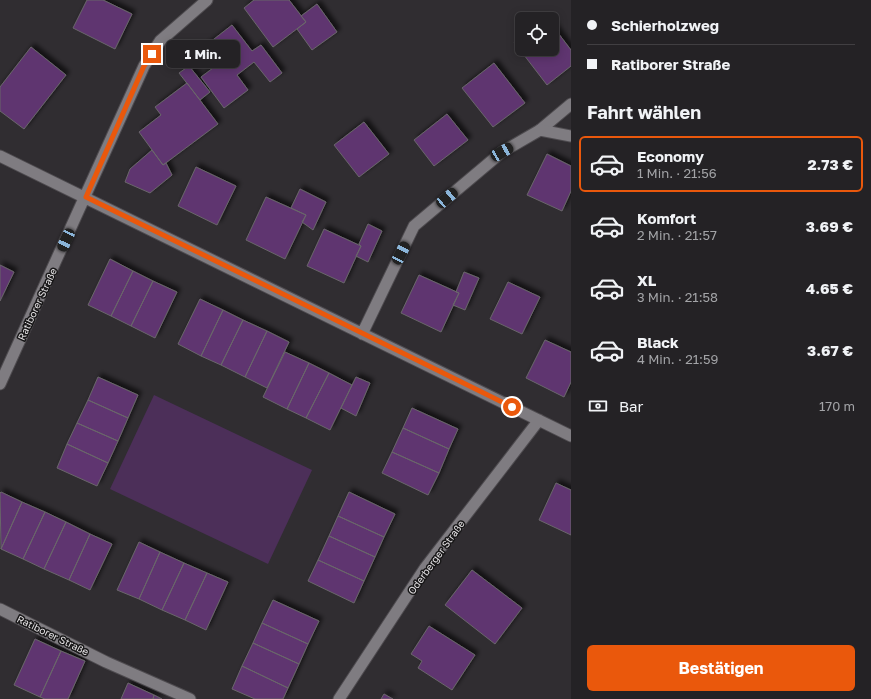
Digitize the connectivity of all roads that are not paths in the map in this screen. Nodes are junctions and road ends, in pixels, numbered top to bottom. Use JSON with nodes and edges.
{"nodes":[{"id":1,"x":207,"y":0,"type":"edge"},
{"id":2,"x":571,"y":104,"type":"edge"},
{"id":3,"x":540,"y":130,"type":"junction"},
{"id":4,"x":571,"y":136,"type":"edge"},
{"id":5,"x":0,"y":156,"type":"edge"},
{"id":6,"x":86,"y":197,"type":"junction"},
{"id":7,"x":362,"y":334,"type":"junction"},
{"id":8,"x":0,"y":384,"type":"edge"},
{"id":9,"x":539,"y":420,"type":"junction"},
{"id":10,"x":571,"y":436,"type":"edge"},
{"id":11,"x":0,"y":609,"type":"edge"},
{"id":12,"x":190,"y":699,"type":"edge"},
{"id":13,"x":339,"y":699,"type":"edge"}],
"edges":[{"from":1,"to":6,"type":"street","name":"Ratiborer Straße"},
{"from":2,"to":3,"type":"street"},
{"from":3,"to":4,"type":"street"},
{"from":3,"to":7,"type":"street"},
{"from":5,"to":6,"type":"street"},
{"from":6,"to":7,"type":"street"},
{"from":6,"to":8,"type":"street","name":"Ratiborer Straße"},
{"from":7,"to":9,"type":"street"},
{"from":9,"to":10,"type":"street"},
{"from":9,"to":13,"type":"street","name":"Oderberger Straße"},
{"from":11,"to":12,"type":"street","name":"Ratiborer Straße"}]}
